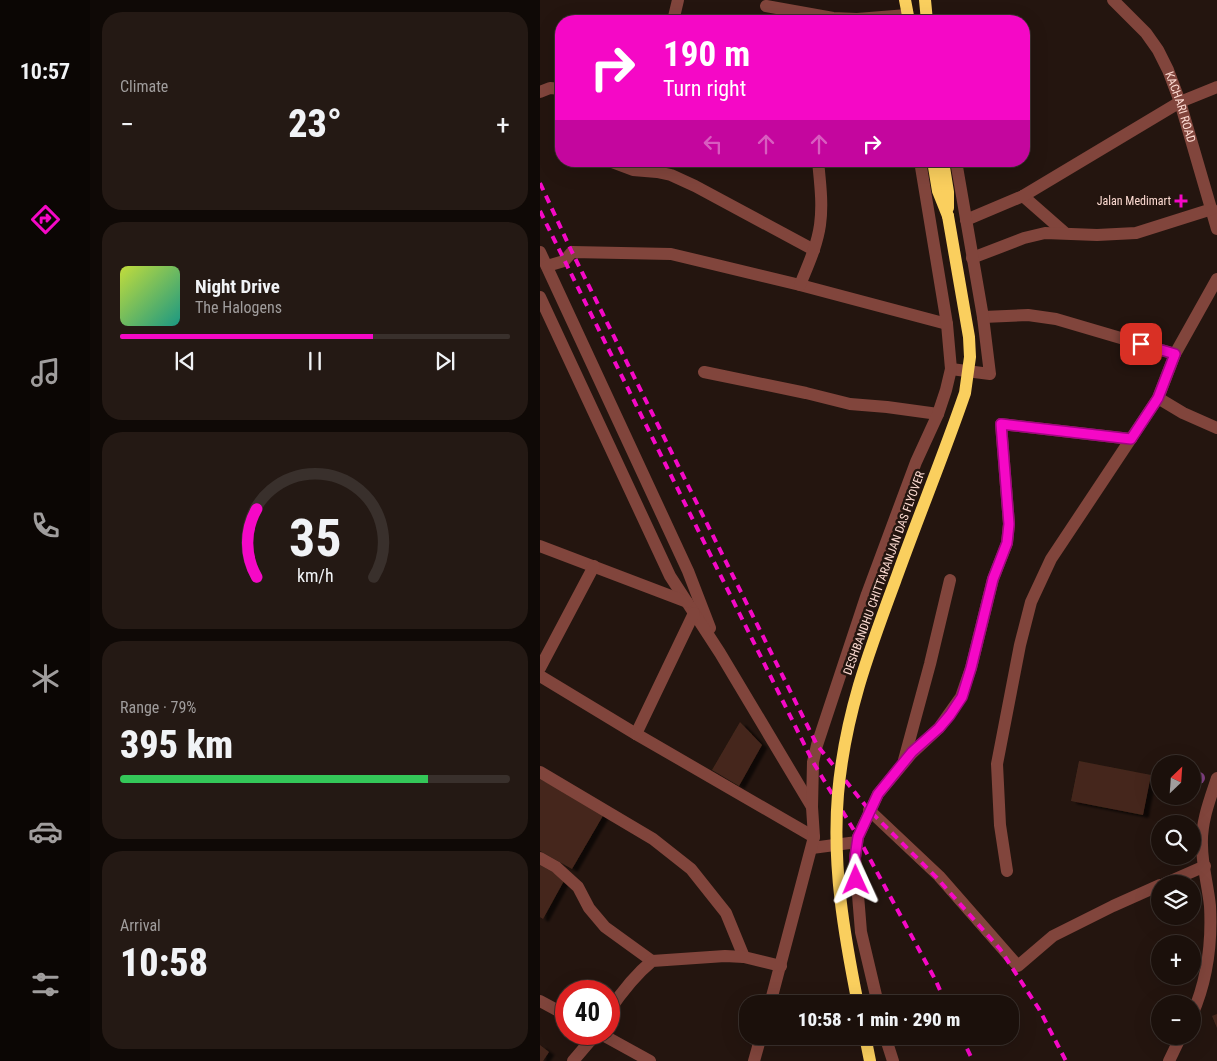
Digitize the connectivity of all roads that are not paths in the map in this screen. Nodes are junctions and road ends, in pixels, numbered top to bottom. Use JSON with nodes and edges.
{"nodes":[{"id":1,"x":678,"y":0,"type":"edge"},
{"id":2,"x":906,"y":0,"type":"edge"},
{"id":3,"x":925,"y":0,"type":"edge"},
{"id":4,"x":1113,"y":0,"type":"edge"},
{"id":5,"x":766,"y":6,"type":"dead end"},
{"id":6,"x":674,"y":15,"type":"edge"},
{"id":7,"x":822,"y":15,"type":"edge"},
{"id":8,"x":908,"y":15,"type":"edge"},
{"id":9,"x":926,"y":15,"type":"edge"},
{"id":10,"x":1217,"y":87,"type":"edge"},
{"id":11,"x":555,"y":88,"type":"edge"},
{"id":12,"x":540,"y":92,"type":"edge"},
{"id":13,"x":1180,"y":102,"type":"junction"},
{"id":14,"x":625,"y":167,"type":"edge"},
{"id":15,"x":819,"y":167,"type":"edge"},
{"id":16,"x":921,"y":167,"type":"edge"},
{"id":17,"x":934,"y":167,"type":"edge"},
{"id":18,"x":944,"y":167,"type":"edge"},
{"id":19,"x":957,"y":167,"type":"edge"},
{"id":20,"x":1022,"y":196,"type":"junction"},
{"id":21,"x":1212,"y":209,"type":"junction"},
{"id":22,"x":948,"y":216,"type":"junction"},
{"id":23,"x":966,"y":220,"type":"junction"},
{"id":24,"x":1217,"y":229,"type":"edge"},
{"id":25,"x":1064,"y":232,"type":"junction"},
{"id":26,"x":814,"y":250,"type":"junction"},
{"id":27,"x":540,"y":252,"type":"edge"},
{"id":28,"x":972,"y":258,"type":"junction"},
{"id":29,"x":547,"y":266,"type":"junction"},
{"id":30,"x":1217,"y":279,"type":"edge"},
{"id":31,"x":800,"y":285,"type":"junction"},
{"id":32,"x":540,"y":297,"type":"edge"},
{"id":33,"x":983,"y":317,"type":"junction"},
{"id":34,"x":947,"y":324,"type":"junction"},
{"id":35,"x":1175,"y":354,"type":"junction"},
{"id":36,"x":951,"y":369,"type":"junction"},
{"id":37,"x":704,"y":372,"type":"dead end"},
{"id":38,"x":1158,"y":398,"type":"junction"},
{"id":39,"x":938,"y":414,"type":"junction"},
{"id":40,"x":1217,"y":428,"type":"edge"},
{"id":41,"x":1131,"y":439,"type":"junction"},
{"id":42,"x":541,"y":548,"type":"edge"},
{"id":43,"x":594,"y":566,"type":"junction"},
{"id":44,"x":950,"y":580,"type":"dead end"},
{"id":45,"x":687,"y":602,"type":"junction"},
{"id":46,"x":694,"y":613,"type":"junction"},
{"id":47,"x":720,"y":653,"type":"junction"},
{"id":48,"x":540,"y":668,"type":"edge"},
{"id":49,"x":540,"y":676,"type":"edge"},
{"id":50,"x":636,"y":734,"type":"junction"},
{"id":51,"x":904,"y":762,"type":"junction"},
{"id":52,"x":540,"y":772,"type":"edge"},
{"id":53,"x":1217,"y":778,"type":"edge"},
{"id":54,"x":812,"y":807,"type":"junction"},
{"id":55,"x":869,"y":810,"type":"junction"},
{"id":56,"x":813,"y":842,"type":"junction"},
{"id":57,"x":857,"y":842,"type":"junction"},
{"id":58,"x":540,"y":858,"type":"edge"},
{"id":59,"x":1205,"y":866,"type":"junction"},
{"id":60,"x":1007,"y":871,"type":"dead end"},
{"id":61,"x":1184,"y":875,"type":"edge"},
{"id":62,"x":1151,"y":889,"type":"edge"},
{"id":63,"x":1213,"y":944,"type":"edge"},
{"id":64,"x":744,"y":958,"type":"junction"},
{"id":65,"x":652,"y":961,"type":"junction"},
{"id":66,"x":781,"y":966,"type":"junction"},
{"id":67,"x":773,"y":995,"type":"edge"},
{"id":68,"x":856,"y":995,"type":"edge"},
{"id":69,"x":876,"y":995,"type":"edge"},
{"id":70,"x":1199,"y":995,"type":"edge"},
{"id":71,"x":620,"y":996,"type":"edge"},
{"id":72,"x":540,"y":1001,"type":"edge"},
{"id":73,"x":555,"y":1009,"type":"edge"},
{"id":74,"x":620,"y":1044,"type":"edge"},
{"id":75,"x":587,"y":1045,"type":"edge"},
{"id":76,"x":758,"y":1045,"type":"edge"},
{"id":77,"x":867,"y":1045,"type":"edge"},
{"id":78,"x":888,"y":1045,"type":"edge"},
{"id":79,"x":1177,"y":1045,"type":"edge"},
{"id":80,"x":573,"y":1061,"type":"edge"},
{"id":81,"x":650,"y":1061,"type":"edge"},
{"id":82,"x":754,"y":1061,"type":"edge"},
{"id":83,"x":870,"y":1061,"type":"edge"},
{"id":84,"x":893,"y":1061,"type":"edge"},
{"id":85,"x":1169,"y":1061,"type":"edge"}],
"edges":[{"from":1,"to":6,"type":"street"},
{"from":2,"to":8,"type":"main road"},
{"from":3,"to":9,"type":"main road"},
{"from":4,"to":13,"type":"street","name":"KACHARI ROAD"},
{"from":5,"to":7,"type":"street"},
{"from":10,"to":13,"type":"street"},
{"from":11,"to":12,"type":"street"},
{"from":13,"to":20,"type":"street"},
{"from":13,"to":21,"type":"street","name":"KACHARI ROAD"},
{"from":14,"to":26,"type":"street"},
{"from":15,"to":26,"type":"street"},
{"from":16,"to":34,"type":"street"},
{"from":17,"to":22,"type":"main road","name":"DESHBANDHU CHITTARANJAN DAS FLYOVER"},
{"from":18,"to":22,"type":"main road","name":"DESHBANDHU CHITTARANJAN DAS FLYOVER"},
{"from":19,"to":23,"type":"street"},
{"from":20,"to":23,"type":"street"},
{"from":20,"to":25,"type":"street"},
{"from":21,"to":24,"type":"street","name":"KACHARI ROAD"},
{"from":21,"to":25,"type":"street"},
{"from":22,"to":68,"type":"main road","name":"DESHBANDHU CHITTARANJAN DAS FLYOVER","bridge":true},
{"from":23,"to":28,"type":"street"},
{"from":25,"to":28,"type":"street"},
{"from":26,"to":31,"type":"street"},
{"from":27,"to":29,"type":"street"},
{"from":28,"to":33,"type":"street"},
{"from":29,"to":31,"type":"street"},
{"from":29,"to":47,"type":"street"},
{"from":30,"to":35,"type":"street"},
{"from":31,"to":34,"type":"street"},
{"from":32,"to":45,"type":"street"},
{"from":33,"to":35,"type":"street"},
{"from":33,"to":36,"type":"street"},
{"from":34,"to":36,"type":"street"},
{"from":35,"to":38,"type":"street"},
{"from":36,"to":39,"type":"street"},
{"from":37,"to":39,"type":"street"},
{"from":38,"to":40,"type":"street"},
{"from":38,"to":41,"type":"street"},
{"from":39,"to":54,"type":"street"},
{"from":41,"to":51,"type":"street"},
{"from":41,"to":60,"type":"street"},
{"from":42,"to":43,"type":"street"},
{"from":43,"to":45,"type":"street"},
{"from":43,"to":48,"type":"street"},
{"from":44,"to":51,"type":"street"},
{"from":45,"to":46,"type":"street"},
{"from":46,"to":47,"type":"street"},
{"from":46,"to":50,"type":"street"},
{"from":47,"to":54,"type":"street"},
{"from":49,"to":50,"type":"street"},
{"from":50,"to":56,"type":"street"},
{"from":51,"to":55,"type":"street"},
{"from":52,"to":64,"type":"street"},
{"from":53,"to":59,"type":"street"},
{"from":54,"to":56,"type":"street"},
{"from":55,"to":57,"type":"street"},
{"from":55,"to":62,"type":"street"},
{"from":56,"to":57,"type":"street"},
{"from":56,"to":66,"type":"street"},
{"from":57,"to":69,"type":"street"},
{"from":58,"to":65,"type":"street"},
{"from":59,"to":61,"type":"street"},
{"from":59,"to":63,"type":"street"},
{"from":63,"to":70,"type":"street"},
{"from":64,"to":65,"type":"street"},
{"from":64,"to":66,"type":"street"},
{"from":65,"to":71,"type":"street"},
{"from":66,"to":67,"type":"street"},
{"from":72,"to":73,"type":"street"},
{"from":74,"to":81,"type":"street"},
{"from":75,"to":80,"type":"street"},
{"from":76,"to":82,"type":"street"},
{"from":77,"to":83,"type":"main road"},
{"from":78,"to":84,"type":"street"},
{"from":79,"to":85,"type":"street"}]}
